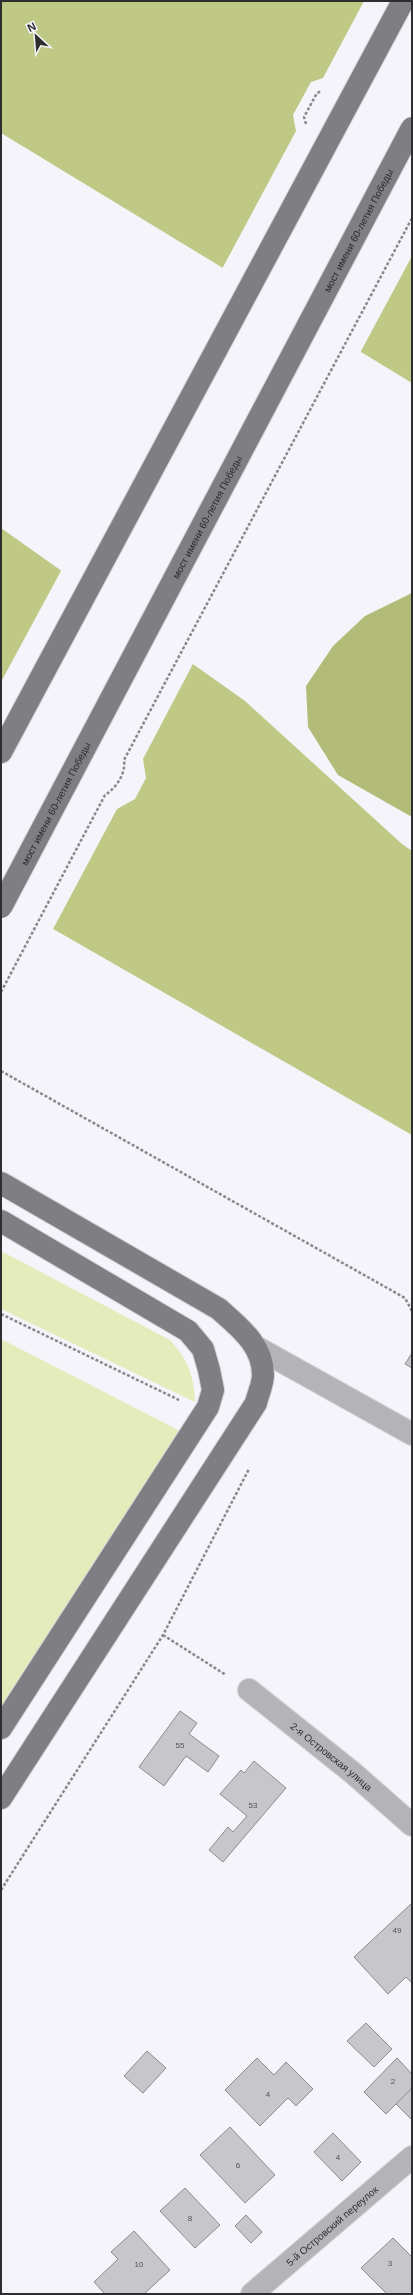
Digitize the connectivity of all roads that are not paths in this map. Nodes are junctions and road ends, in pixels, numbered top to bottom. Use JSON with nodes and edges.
{"nodes":[{"id":1,"x":402,"y":1,"type":"edge"},
{"id":2,"x":412,"y":128,"type":"edge"},
{"id":3,"x":1,"y":752,"type":"edge"},
{"id":4,"x":1,"y":907,"type":"edge"},
{"id":5,"x":1,"y":1183,"type":"edge"},
{"id":6,"x":1,"y":1221,"type":"edge"},
{"id":7,"x":256,"y":1347,"type":"junction"},
{"id":8,"x":412,"y":1434,"type":"edge"},
{"id":9,"x":249,"y":1690,"type":"road end"},
{"id":10,"x":1,"y":1728,"type":"edge"},
{"id":11,"x":1,"y":1798,"type":"edge"},
{"id":12,"x":412,"y":1825,"type":"edge"},
{"id":13,"x":412,"y":2157,"type":"edge"},
{"id":14,"x":252,"y":2294,"type":"edge"}],
"edges":[{"from":1,"to":3,"type":"main road"},
{"from":2,"to":4,"type":"main road","name":"мост имени 60-летия Победы","bridge":true},
{"from":5,"to":7,"type":"main road"},
{"from":6,"to":10,"type":"main road"},
{"from":7,"to":8,"type":"street"},
{"from":7,"to":11,"type":"main road"},
{"from":9,"to":12,"type":"street","name":"2-я Островская улица"},
{"from":13,"to":14,"type":"street","name":"5-й Островский переулок"}]}
